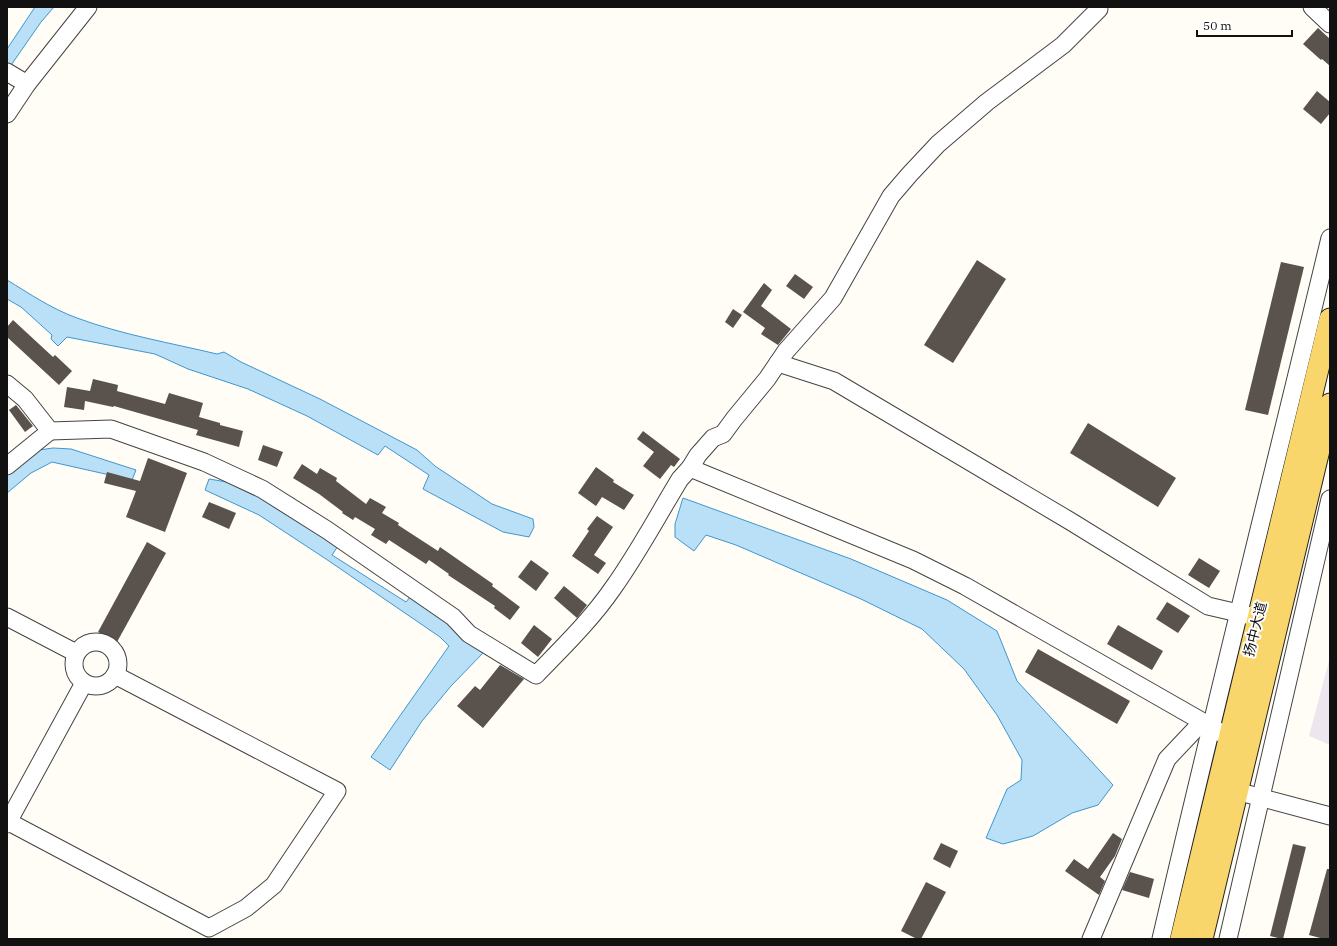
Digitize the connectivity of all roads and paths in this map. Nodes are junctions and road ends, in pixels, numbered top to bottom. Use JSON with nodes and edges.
{"nodes":[{"id":1,"x":88,"y":7,"type":"edge"},
{"id":2,"x":1312,"y":7,"type":"edge"},
{"id":3,"x":1099,"y":8,"type":"edge"},
{"id":4,"x":1330,"y":24,"type":"edge"},
{"id":5,"x":9,"y":73,"type":"edge"},
{"id":6,"x":27,"y":84,"type":"junction"},
{"id":7,"x":7,"y":114,"type":"edge"},
{"id":8,"x":1330,"y":238,"type":"edge"},
{"id":9,"x":1330,"y":319,"type":"edge"},
{"id":10,"x":778,"y":363,"type":"junction"},
{"id":11,"x":7,"y":384,"type":"edge"},
{"id":12,"x":1330,"y":404,"type":"edge"},
{"id":13,"x":50,"y":431,"type":"junction"},
{"id":14,"x":7,"y":466,"type":"edge"},
{"id":15,"x":690,"y":468,"type":"junction"},
{"id":16,"x":1330,"y":499,"type":"edge"},
{"id":17,"x":1249,"y":616,"type":"junction"},
{"id":18,"x":7,"y":617,"type":"edge"},
{"id":19,"x":76,"y":653,"type":"junction"},
{"id":20,"x":115,"y":675,"type":"junction"},
{"id":21,"x":84,"y":683,"type":"junction"},
{"id":22,"x":1206,"y":724,"type":"junction"},
{"id":23,"x":1228,"y":738,"type":"junction"},
{"id":24,"x":1248,"y":750,"type":"junction"},
{"id":25,"x":1218,"y":785,"type":"junction"},
{"id":26,"x":1237,"y":792,"type":"junction"},
{"id":27,"x":1262,"y":798,"type":"junction"},
{"id":28,"x":1330,"y":816,"type":"edge"},
{"id":29,"x":7,"y":822,"type":"edge"},
{"id":30,"x":1091,"y":939,"type":"edge"},
{"id":31,"x":1161,"y":939,"type":"edge"},
{"id":32,"x":1181,"y":939,"type":"edge"},
{"id":33,"x":1202,"y":939,"type":"edge"},
{"id":34,"x":1228,"y":939,"type":"edge"}],
"edges":[{"from":1,"to":6,"type":"street"},
{"from":2,"to":4,"type":"street"},
{"from":3,"to":10,"type":"street"},
{"from":5,"to":6,"type":"street"},
{"from":6,"to":7,"type":"street"},
{"from":8,"to":17,"type":"street"},
{"from":9,"to":17,"type":"main road","name":"扬中大道"},
{"from":10,"to":15,"type":"street"},
{"from":10,"to":17,"type":"street"},
{"from":11,"to":13,"type":"street"},
{"from":12,"to":24,"type":"main road","name":"扬中大道"},
{"from":13,"to":14,"type":"street"},
{"from":13,"to":15,"type":"street"},
{"from":15,"to":22,"type":"street"},
{"from":16,"to":27,"type":"street"},
{"from":17,"to":22,"type":"street"},
{"from":17,"to":23,"type":"main road","name":"扬中大道"},
{"from":18,"to":19,"type":"street"},
{"from":19,"to":20,"type":"street"},
{"from":19,"to":21,"type":"street"},
{"from":20,"to":21,"type":"street"},
{"from":20,"to":29,"type":"street"},
{"from":21,"to":29,"type":"street"},
{"from":22,"to":23,"type":"street"},
{"from":22,"to":30,"type":"street"},
{"from":22,"to":31,"type":"street"},
{"from":23,"to":24,"type":"street"},
{"from":23,"to":25,"type":"main road","name":"扬中大道"},
{"from":24,"to":26,"type":"main road","name":"扬中大道"},
{"from":25,"to":26,"type":"street"},
{"from":25,"to":32,"type":"main road","name":"扬中大道"},
{"from":26,"to":27,"type":"street"},
{"from":26,"to":33,"type":"main road","name":"扬中大道"},
{"from":27,"to":28,"type":"street"},
{"from":27,"to":34,"type":"street"}]}
